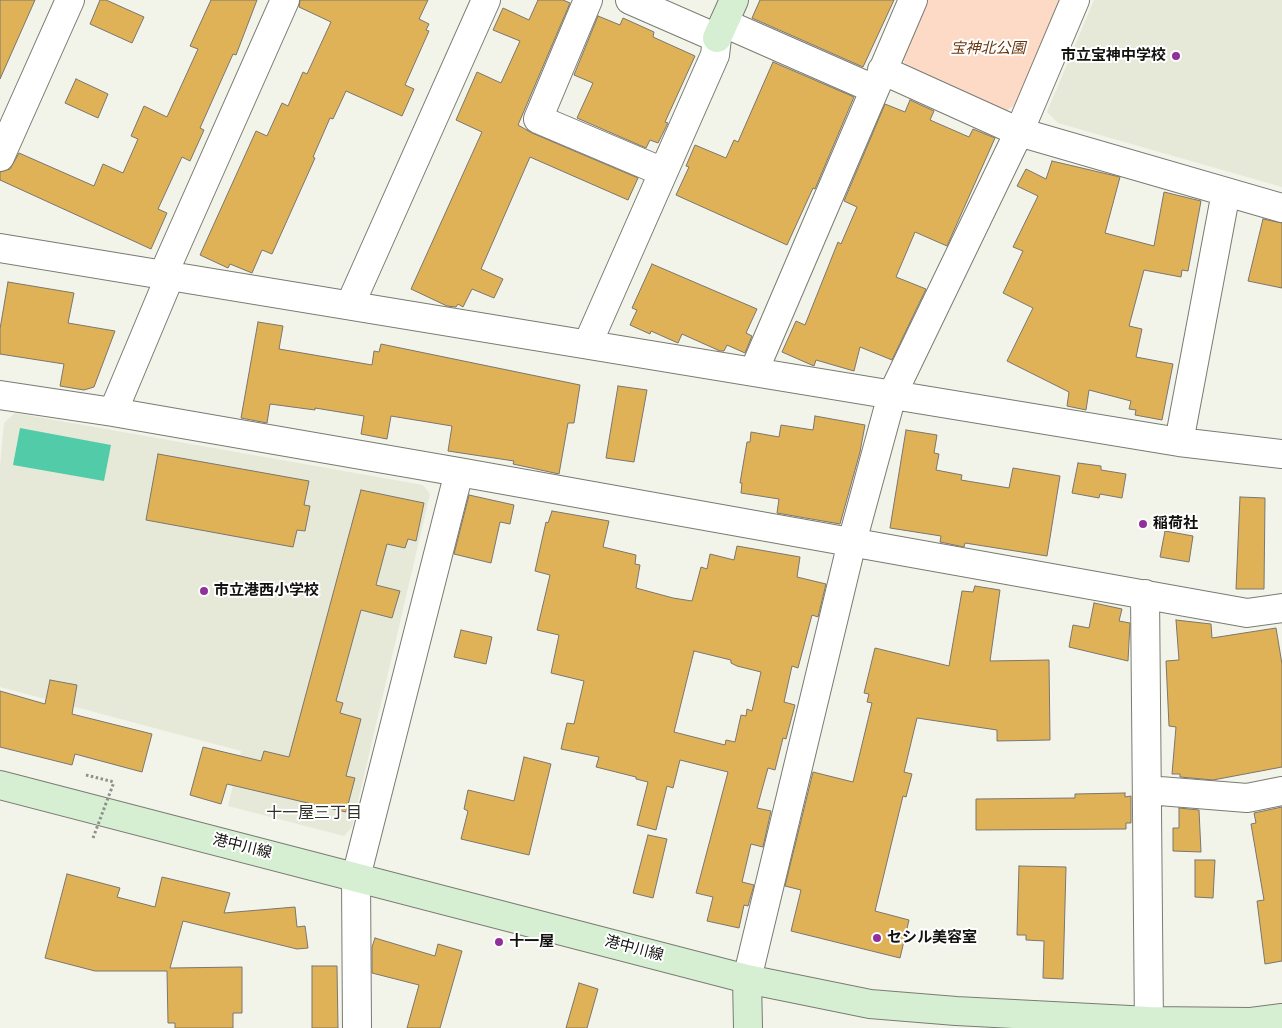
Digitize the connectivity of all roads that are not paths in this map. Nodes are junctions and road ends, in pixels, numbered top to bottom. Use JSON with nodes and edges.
{"nodes":[{"id":1,"x":70,"y":0,"type":"edge"},
{"id":2,"x":285,"y":0,"type":"edge"},
{"id":3,"x":486,"y":0,"type":"edge"},
{"id":4,"x":588,"y":0,"type":"edge"},
{"id":5,"x":630,"y":0,"type":"edge"},
{"id":6,"x":913,"y":0,"type":"edge"},
{"id":7,"x":1075,"y":0,"type":"edge"},
{"id":8,"x":725,"y":21,"type":"edge"},
{"id":9,"x":878,"y":80,"type":"junction"},
{"id":10,"x":1020,"y":132,"type":"junction"},
{"id":11,"x":0,"y":157,"type":"edge"},
{"id":12,"x":663,"y":172,"type":"junction"},
{"id":13,"x":1226,"y":192,"type":"junction"},
{"id":14,"x":1282,"y":208,"type":"edge"},
{"id":15,"x":0,"y":248,"type":"edge"},
{"id":16,"x":166,"y":276,"type":"junction"},
{"id":17,"x":350,"y":304,"type":"junction"},
{"id":18,"x":588,"y":343,"type":"junction"},
{"id":19,"x":754,"y":371,"type":"junction"},
{"id":20,"x":0,"y":395,"type":"edge"},
{"id":21,"x":892,"y":395,"type":"junction"},
{"id":22,"x":114,"y":412,"type":"junction"},
{"id":23,"x":1179,"y":442,"type":"junction"},
{"id":24,"x":1282,"y":454,"type":"edge"},
{"id":25,"x":459,"y":472,"type":"junction"},
{"id":26,"x":852,"y":542,"type":"junction"},
{"id":27,"x":1145,"y":594,"type":"junction"},
{"id":28,"x":1282,"y":608,"type":"edge"},
{"id":29,"x":0,"y":785,"type":"edge"},
{"id":30,"x":1147,"y":790,"type":"junction"},
{"id":31,"x":1282,"y":791,"type":"edge"},
{"id":32,"x":356,"y":877,"type":"junction"},
{"id":33,"x":747,"y":979,"type":"junction"},
{"id":34,"x":1282,"y":1018,"type":"edge"},
{"id":35,"x":1149,"y":1024,"type":"edge"},
{"id":36,"x":357,"y":1028,"type":"edge"},
{"id":37,"x":748,"y":1028,"type":"edge"}],
"edges":[{"from":1,"to":11,"type":"street"},
{"from":2,"to":16,"type":"street"},
{"from":3,"to":17,"type":"street"},
{"from":4,"to":12,"type":"street"},
{"from":5,"to":8,"type":"street"},
{"from":6,"to":9,"type":"street"},
{"from":7,"to":10,"type":"street"},
{"from":8,"to":9,"type":"street"},
{"from":8,"to":12,"type":"street"},
{"from":9,"to":10,"type":"street"},
{"from":9,"to":19,"type":"street"},
{"from":10,"to":13,"type":"street"},
{"from":10,"to":21,"type":"street"},
{"from":12,"to":18,"type":"street"},
{"from":13,"to":14,"type":"street"},
{"from":13,"to":23,"type":"street"},
{"from":15,"to":16,"type":"street"},
{"from":16,"to":17,"type":"street"},
{"from":16,"to":22,"type":"street"},
{"from":17,"to":18,"type":"street"},
{"from":18,"to":19,"type":"street"},
{"from":19,"to":21,"type":"street"},
{"from":20,"to":22,"type":"street"},
{"from":21,"to":23,"type":"street"},
{"from":21,"to":26,"type":"street"},
{"from":22,"to":25,"type":"street"},
{"from":23,"to":24,"type":"street"},
{"from":25,"to":26,"type":"street"},
{"from":25,"to":32,"type":"street"},
{"from":26,"to":27,"type":"street"},
{"from":26,"to":33,"type":"street"},
{"from":27,"to":28,"type":"street"},
{"from":27,"to":30,"type":"street"},
{"from":29,"to":32,"type":"main road","name":"港中川線"},
{"from":30,"to":31,"type":"street"},
{"from":30,"to":35,"type":"street"},
{"from":32,"to":33,"type":"main road","name":"港中川線"},
{"from":32,"to":36,"type":"street"},
{"from":33,"to":35,"type":"main road","name":"港中川線"},
{"from":33,"to":37,"type":"main road"},
{"from":34,"to":35,"type":"main road","name":"港中川線"}]}
